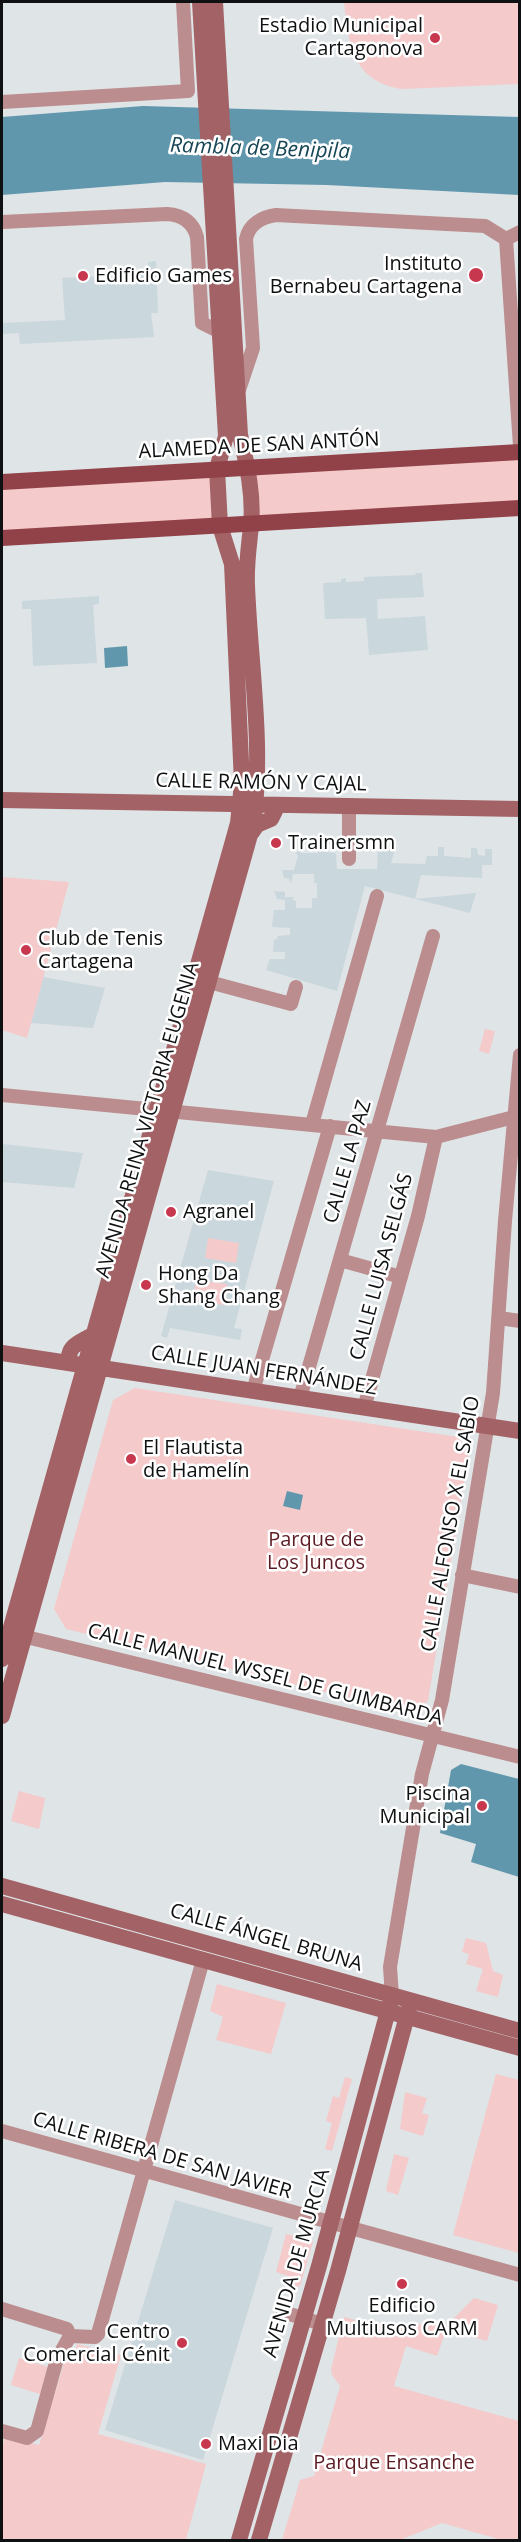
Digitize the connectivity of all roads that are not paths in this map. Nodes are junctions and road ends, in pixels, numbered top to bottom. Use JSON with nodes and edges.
{"nodes":[{"id":1,"x":183,"y":2,"type":"edge"},
{"id":2,"x":200,"y":2,"type":"edge"},
{"id":3,"x":215,"y":2,"type":"edge"},
{"id":4,"x":213,"y":97,"type":"junction"},
{"id":5,"x":2,"y":102,"type":"edge"},
{"id":6,"x":2,"y":222,"type":"edge"},
{"id":7,"x":221,"y":228,"type":"junction"},
{"id":8,"x":519,"y":232,"type":"edge"},
{"id":9,"x":506,"y":239,"type":"junction"},
{"id":10,"x":220,"y":332,"type":"junction"},
{"id":11,"x":237,"y":395,"type":"junction"},
{"id":12,"x":519,"y":446,"type":"edge"},
{"id":13,"x":519,"y":452,"type":"edge"},
{"id":14,"x":248,"y":468,"type":"junction"},
{"id":15,"x":217,"y":470,"type":"junction"},
{"id":16,"x":2,"y":482,"type":"edge"},
{"id":17,"x":519,"y":508,"type":"edge"},
{"id":18,"x":252,"y":524,"type":"junction"},
{"id":19,"x":220,"y":526,"type":"junction"},
{"id":20,"x":2,"y":538,"type":"edge"},
{"id":21,"x":2,"y":800,"type":"edge"},
{"id":22,"x":256,"y":805,"type":"junction"},
{"id":23,"x":349,"y":806,"type":"junction"},
{"id":24,"x":519,"y":809,"type":"edge"},
{"id":25,"x":349,"y":859,"type":"dead end"},
{"id":26,"x":378,"y":896,"type":"dead end"},
{"id":27,"x":434,"y":936,"type":"dead end"},
{"id":28,"x":209,"y":982,"type":"junction"},
{"id":29,"x":296,"y":987,"type":"dead end"},
{"id":30,"x":519,"y":1055,"type":"edge"},
{"id":31,"x":2,"y":1095,"type":"edge"},
{"id":32,"x":165,"y":1109,"type":"junction"},
{"id":33,"x":517,"y":1119,"type":"edge"},
{"id":34,"x":312,"y":1124,"type":"junction"},
{"id":35,"x":330,"y":1126,"type":"junction"},
{"id":36,"x":378,"y":1130,"type":"junction"},
{"id":37,"x":436,"y":1137,"type":"junction"},
{"id":38,"x":505,"y":1221,"type":"junction"},
{"id":39,"x":519,"y":1223,"type":"edge"},
{"id":40,"x":340,"y":1260,"type":"junction"},
{"id":41,"x":401,"y":1277,"type":"junction"},
{"id":42,"x":500,"y":1318,"type":"junction"},
{"id":43,"x":519,"y":1320,"type":"edge"},
{"id":44,"x":2,"y":1353,"type":"edge"},
{"id":45,"x":85,"y":1365,"type":"junction"},
{"id":46,"x":253,"y":1391,"type":"junction"},
{"id":47,"x":300,"y":1398,"type":"junction"},
{"id":48,"x":364,"y":1408,"type":"junction"},
{"id":49,"x":487,"y":1426,"type":"junction"},
{"id":50,"x":519,"y":1431,"type":"edge"},
{"id":51,"x":462,"y":1575,"type":"junction"},
{"id":52,"x":519,"y":1587,"type":"edge"},
{"id":53,"x":12,"y":1633,"type":"edge"},
{"id":54,"x":2,"y":1659,"type":"edge"},
{"id":55,"x":2,"y":1716,"type":"edge"},
{"id":56,"x":432,"y":1736,"type":"junction"},
{"id":57,"x":519,"y":1757,"type":"edge"},
{"id":58,"x":2,"y":1886,"type":"edge"},
{"id":59,"x":2,"y":1904,"type":"edge"},
{"id":60,"x":203,"y":1960,"type":"junction"},
{"id":61,"x":390,"y":2003,"type":"junction"},
{"id":62,"x":409,"y":2009,"type":"junction"},
{"id":63,"x":519,"y":2031,"type":"edge"},
{"id":64,"x":519,"y":2048,"type":"edge"},
{"id":65,"x":2,"y":2131,"type":"edge"},
{"id":66,"x":143,"y":2171,"type":"junction"},
{"id":67,"x":331,"y":2223,"type":"junction"},
{"id":68,"x":349,"y":2228,"type":"junction"},
{"id":69,"x":519,"y":2275,"type":"edge"},
{"id":70,"x":2,"y":2309,"type":"edge"},
{"id":71,"x":283,"y":2312,"type":"dead end"},
{"id":72,"x":304,"y":2318,"type":"junction"},
{"id":73,"x":322,"y":2324,"type":"junction"},
{"id":74,"x":70,"y":2336,"type":"junction"},
{"id":75,"x":2,"y":2431,"type":"edge"},
{"id":76,"x":239,"y":2541,"type":"edge"},
{"id":77,"x":260,"y":2541,"type":"edge"}],
"edges":[{"from":1,"to":5,"type":"street"},
{"from":2,"to":4,"type":"main road"},
{"from":3,"to":4,"type":"main road"},
{"from":4,"to":7,"type":"main road"},
{"from":6,"to":10,"type":"street"},
{"from":7,"to":10,"type":"main road","name":"AVENIDA REINA VICTORIA EUGENIA"},
{"from":7,"to":11,"type":"main road","name":"AVENIDA REINA VICTORIA EUGENIA"},
{"from":8,"to":9,"type":"street"},
{"from":9,"to":11,"type":"street"},
{"from":9,"to":12,"type":"street"},
{"from":10,"to":15,"type":"main road","name":"AVENIDA REINA VICTORIA EUGENIA"},
{"from":11,"to":14,"type":"main road","name":"AVENIDA REINA VICTORIA EUGENIA"},
{"from":13,"to":14,"type":"main road","name":"ALAMEDA DE SAN ANTÓN"},
{"from":14,"to":15,"type":"main road","name":"ALAMEDA DE SAN ANTÓN"},
{"from":14,"to":18,"type":"main road","name":"AVENIDA REINA VICTORIA EUGENIA"},
{"from":15,"to":16,"type":"main road","name":"ALAMEDA DE SAN ANTÓN"},
{"from":15,"to":19,"type":"main road","name":"AVENIDA REINA VICTORIA EUGENIA"},
{"from":17,"to":18,"type":"main road"},
{"from":18,"to":19,"type":"main road"},
{"from":18,"to":22,"type":"main road","name":"AVENIDA REINA VICTORIA EUGENIA"},
{"from":19,"to":20,"type":"main road"},
{"from":19,"to":22,"type":"main road","name":"AVENIDA REINA VICTORIA EUGENIA"},
{"from":21,"to":22,"type":"main road","name":"CALLE RAMÓN Y CAJAL"},
{"from":22,"to":23,"type":"main road","name":"CALLE RAMÓN Y CAJAL"},
{"from":22,"to":28,"type":"main road","name":"AVENIDA REINA VICTORIA EUGENIA"},
{"from":22,"to":32,"type":"main road","name":"AVENIDA REINA VICTORIA EUGENIA"},
{"from":23,"to":24,"type":"main road","name":"CALLE RAMÓN Y CAJAL"},
{"from":23,"to":25,"type":"street"},
{"from":26,"to":34,"type":"street"},
{"from":27,"to":36,"type":"street","name":"CALLE LA PAZ"},
{"from":28,"to":29,"type":"street"},
{"from":28,"to":32,"type":"main road","name":"AVENIDA REINA VICTORIA EUGENIA"},
{"from":30,"to":33,"type":"street","name":"CALLE ALFONSO X EL SABIO"},
{"from":31,"to":32,"type":"street"},
{"from":32,"to":34,"type":"street"},
{"from":32,"to":45,"type":"main road","name":"AVENIDA REINA VICTORIA EUGENIA"},
{"from":32,"to":45,"type":"main road","name":"AVENIDA REINA VICTORIA EUGENIA"},
{"from":33,"to":37,"type":"street"},
{"from":33,"to":38,"type":"street","name":"CALLE ALFONSO X EL SABIO"},
{"from":34,"to":35,"type":"street"},
{"from":35,"to":36,"type":"street"},
{"from":35,"to":46,"type":"street"},
{"from":36,"to":37,"type":"street"},
{"from":36,"to":40,"type":"street","name":"CALLE LA PAZ"},
{"from":37,"to":41,"type":"street","name":"CALLE LUISA SELGÁS"},
{"from":38,"to":39,"type":"street"},
{"from":38,"to":42,"type":"street","name":"CALLE ALFONSO X EL SABIO"},
{"from":40,"to":41,"type":"street"},
{"from":40,"to":47,"type":"street","name":"CALLE LA PAZ"},
{"from":41,"to":48,"type":"street","name":"CALLE LUISA SELGÁS"},
{"from":42,"to":43,"type":"street"},
{"from":42,"to":49,"type":"street","name":"CALLE ALFONSO X EL SABIO"},
{"from":44,"to":45,"type":"main road","name":"CALLE JUAN FERNÁNDEZ"},
{"from":45,"to":46,"type":"main road","name":"CALLE JUAN FERNÁNDEZ"},
{"from":45,"to":53,"type":"main road","name":"AVENIDA REINA VICTORIA EUGENIA"},
{"from":46,"to":47,"type":"main road","name":"CALLE JUAN FERNÁNDEZ"},
{"from":47,"to":48,"type":"main road","name":"CALLE JUAN FERNÁNDEZ"},
{"from":48,"to":49,"type":"main road","name":"CALLE JUAN FERNÁNDEZ"},
{"from":49,"to":50,"type":"main road","name":"CALLE JUAN FERNÁNDEZ"},
{"from":49,"to":51,"type":"street","name":"CALLE ALFONSO X EL SABIO"},
{"from":51,"to":52,"type":"street"},
{"from":51,"to":56,"type":"street","name":"CALLE ALFONSO X EL SABIO"},
{"from":53,"to":54,"type":"main road","name":"AVENIDA REINA VICTORIA EUGENIA"},
{"from":53,"to":55,"type":"main road","name":"AVENIDA REINA VICTORIA EUGENIA"},
{"from":53,"to":56,"type":"street","name":"CALLE MANUEL WSSEL DE GUIMBARDA"},
{"from":56,"to":57,"type":"street","name":"CALLE MANUEL WSSEL DE GUIMBARDA"},
{"from":56,"to":61,"type":"street","name":"CALLE ALFONSO X EL SABIO"},
{"from":58,"to":61,"type":"main road","name":"CALLE ÁNGEL BRUNA"},
{"from":59,"to":60,"type":"main road","name":"CALLE ÁNGEL BRUNA"},
{"from":60,"to":61,"type":"main road","name":"CALLE ÁNGEL BRUNA"},
{"from":60,"to":66,"type":"street"},
{"from":61,"to":62,"type":"main road","name":"CALLE ÁNGEL BRUNA"},
{"from":61,"to":67,"type":"main road","name":"AVENIDA DE MURCIA"},
{"from":62,"to":63,"type":"main road","name":"CALLE ÁNGEL BRUNA"},
{"from":62,"to":64,"type":"main road","name":"CALLE ÁNGEL BRUNA"},
{"from":62,"to":68,"type":"main road","name":"AVENIDA DE MURCIA"},
{"from":65,"to":66,"type":"street","name":"CALLE RIBERA DE SAN JAVIER"},
{"from":66,"to":67,"type":"street","name":"CALLE RIBERA DE SAN JAVIER"},
{"from":66,"to":74,"type":"street"},
{"from":67,"to":68,"type":"street","name":"CALLE RIBERA DE SAN JAVIER"},
{"from":67,"to":72,"type":"main road","name":"AVENIDA DE MURCIA"},
{"from":68,"to":69,"type":"street","name":"CALLE RIBERA DE SAN JAVIER"},
{"from":68,"to":73,"type":"main road","name":"AVENIDA DE MURCIA"},
{"from":70,"to":74,"type":"street"},
{"from":71,"to":72,"type":"street"},
{"from":72,"to":73,"type":"street"},
{"from":72,"to":76,"type":"main road","name":"AVENIDA DE MURCIA"},
{"from":73,"to":77,"type":"main road","name":"AVENIDA DE MURCIA"},
{"from":74,"to":75,"type":"street"}]}
